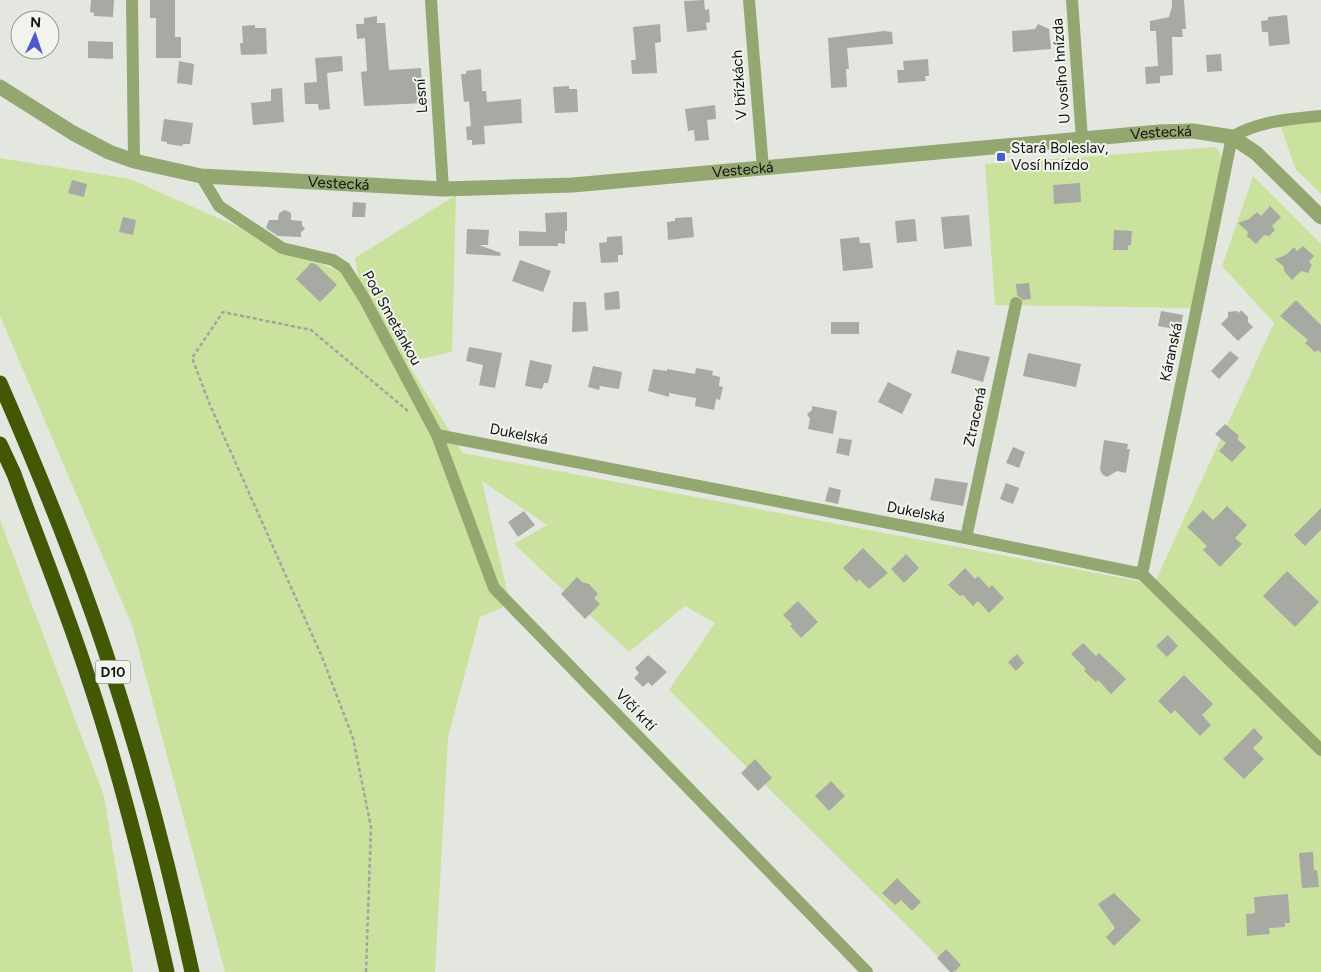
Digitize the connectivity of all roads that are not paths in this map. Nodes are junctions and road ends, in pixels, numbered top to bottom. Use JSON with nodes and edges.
{"nodes":[{"id":1,"x":132,"y":0,"type":"edge"},
{"id":2,"x":431,"y":0,"type":"edge"},
{"id":3,"x":749,"y":0,"type":"edge"},
{"id":4,"x":1072,"y":0,"type":"edge"},
{"id":5,"x":0,"y":86,"type":"edge"},
{"id":6,"x":1321,"y":116,"type":"edge"},
{"id":7,"x":1232,"y":137,"type":"junction"},
{"id":8,"x":1082,"y":139,"type":"junction"},
{"id":9,"x":134,"y":161,"type":"junction"},
{"id":10,"x":763,"y":168,"type":"junction"},
{"id":11,"x":201,"y":176,"type":"junction"},
{"id":12,"x":443,"y":189,"type":"junction"},
{"id":13,"x":1321,"y":217,"type":"edge"},
{"id":14,"x":1016,"y":304,"type":"dead end"},
{"id":15,"x":0,"y":383,"type":"edge"},
{"id":16,"x":437,"y":435,"type":"junction"},
{"id":17,"x":0,"y":444,"type":"edge"},
{"id":18,"x":966,"y":538,"type":"junction"},
{"id":19,"x":1142,"y":574,"type":"junction"},
{"id":20,"x":1321,"y":750,"type":"edge"},
{"id":21,"x":167,"y":972,"type":"edge"},
{"id":22,"x":192,"y":972,"type":"edge"},
{"id":23,"x":867,"y":972,"type":"edge"}],
"edges":[{"from":1,"to":9,"type":"street"},
{"from":2,"to":12,"type":"street","name":"Lesní"},
{"from":3,"to":10,"type":"street","name":"V břízkách"},
{"from":4,"to":8,"type":"street","name":"U vosího hnízda"},
{"from":5,"to":9,"type":"street","name":"Vestecká"},
{"from":6,"to":7,"type":"street"},
{"from":7,"to":8,"type":"street","name":"Vestecká"},
{"from":7,"to":13,"type":"street","name":"Vestecká"},
{"from":7,"to":19,"type":"street","name":"Káranská"},
{"from":8,"to":10,"type":"street","name":"Vestecká"},
{"from":9,"to":11,"type":"street","name":"Vestecká"},
{"from":10,"to":12,"type":"street","name":"Vestecká"},
{"from":11,"to":12,"type":"street","name":"Vestecká"},
{"from":11,"to":16,"type":"street","name":"Pod Smetánkou"},
{"from":14,"to":18,"type":"street","name":"Ztracená"},
{"from":15,"to":22,"type":"highway","number":"D10"},
{"from":16,"to":18,"type":"street","name":"Dukelská"},
{"from":16,"to":23,"type":"street","name":"Vlčí krtí"},
{"from":17,"to":21,"type":"highway","number":"D10"},
{"from":18,"to":19,"type":"street","name":"Dukelská"},
{"from":19,"to":20,"type":"street"}]}
